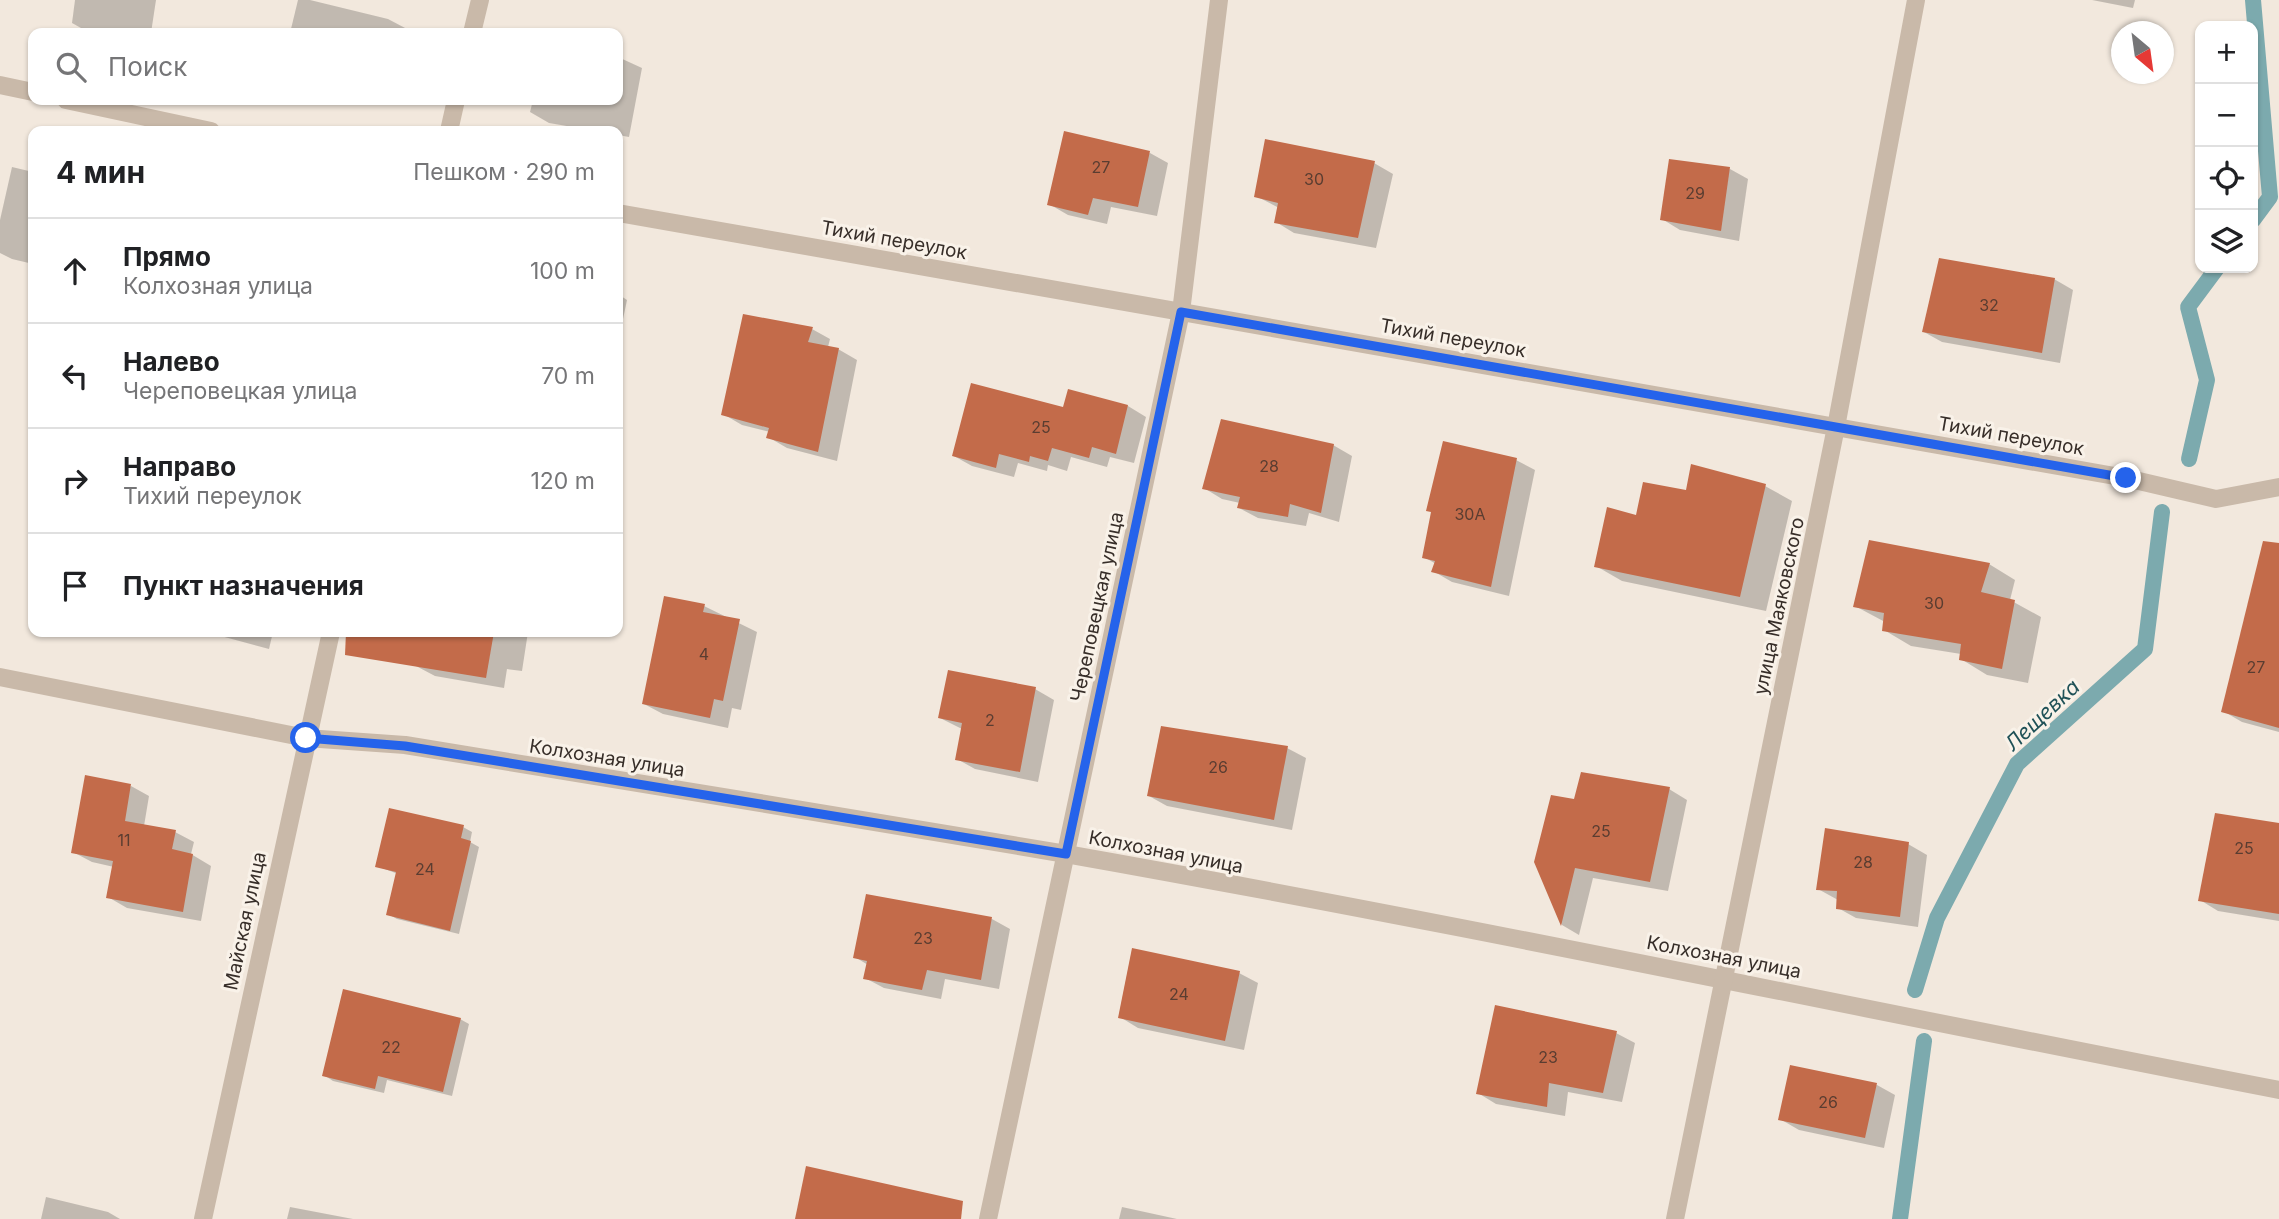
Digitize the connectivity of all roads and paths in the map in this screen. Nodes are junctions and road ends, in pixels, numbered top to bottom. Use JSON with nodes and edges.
{"nodes":[{"id":1,"x":480,"y":0,"type":"edge"},
{"id":2,"x":1219,"y":0,"type":"edge"},
{"id":3,"x":1916,"y":0,"type":"edge"},
{"id":4,"x":473,"y":28,"type":"edge"},
{"id":5,"x":0,"y":85,"type":"edge"},
{"id":6,"x":28,"y":92,"type":"edge"},
{"id":7,"x":89,"y":105,"type":"edge"},
{"id":8,"x":455,"y":105,"type":"edge"},
{"id":9,"x":188,"y":126,"type":"edge"},
{"id":10,"x":450,"y":126,"type":"edge"},
{"id":11,"x":623,"y":214,"type":"edge"},
{"id":12,"x":1181,"y":312,"type":"junction"},
{"id":13,"x":1836,"y":427,"type":"junction"},
{"id":14,"x":2279,"y":486,"type":"edge"},
{"id":15,"x":330,"y":637,"type":"edge"},
{"id":16,"x":0,"y":677,"type":"edge"},
{"id":17,"x":306,"y":738,"type":"junction"},
{"id":18,"x":1066,"y":854,"type":"junction"},
{"id":19,"x":1724,"y":978,"type":"junction"},
{"id":20,"x":2279,"y":1090,"type":"edge"},
{"id":21,"x":203,"y":1219,"type":"edge"},
{"id":22,"x":988,"y":1219,"type":"edge"},
{"id":23,"x":1675,"y":1219,"type":"edge"}],
"edges":[{"from":1,"to":4,"type":"street"},
{"from":2,"to":12,"type":"street","name":"Череповецкая улица"},
{"from":3,"to":13,"type":"street","name":"улица Маяковского"},
{"from":5,"to":6,"type":"street"},
{"from":7,"to":9,"type":"street"},
{"from":8,"to":10,"type":"street"},
{"from":11,"to":12,"type":"street","name":"Тихий переулок"},
{"from":12,"to":13,"type":"street","name":"Тихий переулок"},
{"from":12,"to":18,"type":"street","name":"Череповецкая улица"},
{"from":13,"to":14,"type":"street","name":"Тихий переулок"},
{"from":13,"to":19,"type":"street","name":"улица Маяковского"},
{"from":15,"to":17,"type":"street","name":"Майская улица"},
{"from":16,"to":17,"type":"street","name":"Колхозная улица"},
{"from":17,"to":18,"type":"street","name":"Колхозная улица"},
{"from":17,"to":21,"type":"street","name":"Майская улица"},
{"from":18,"to":19,"type":"street","name":"Колхозная улица"},
{"from":18,"to":22,"type":"street","name":"Череповецкая улица"},
{"from":19,"to":20,"type":"street","name":"Колхозная улица"},
{"from":19,"to":23,"type":"street","name":"улица Маяковского"}]}
